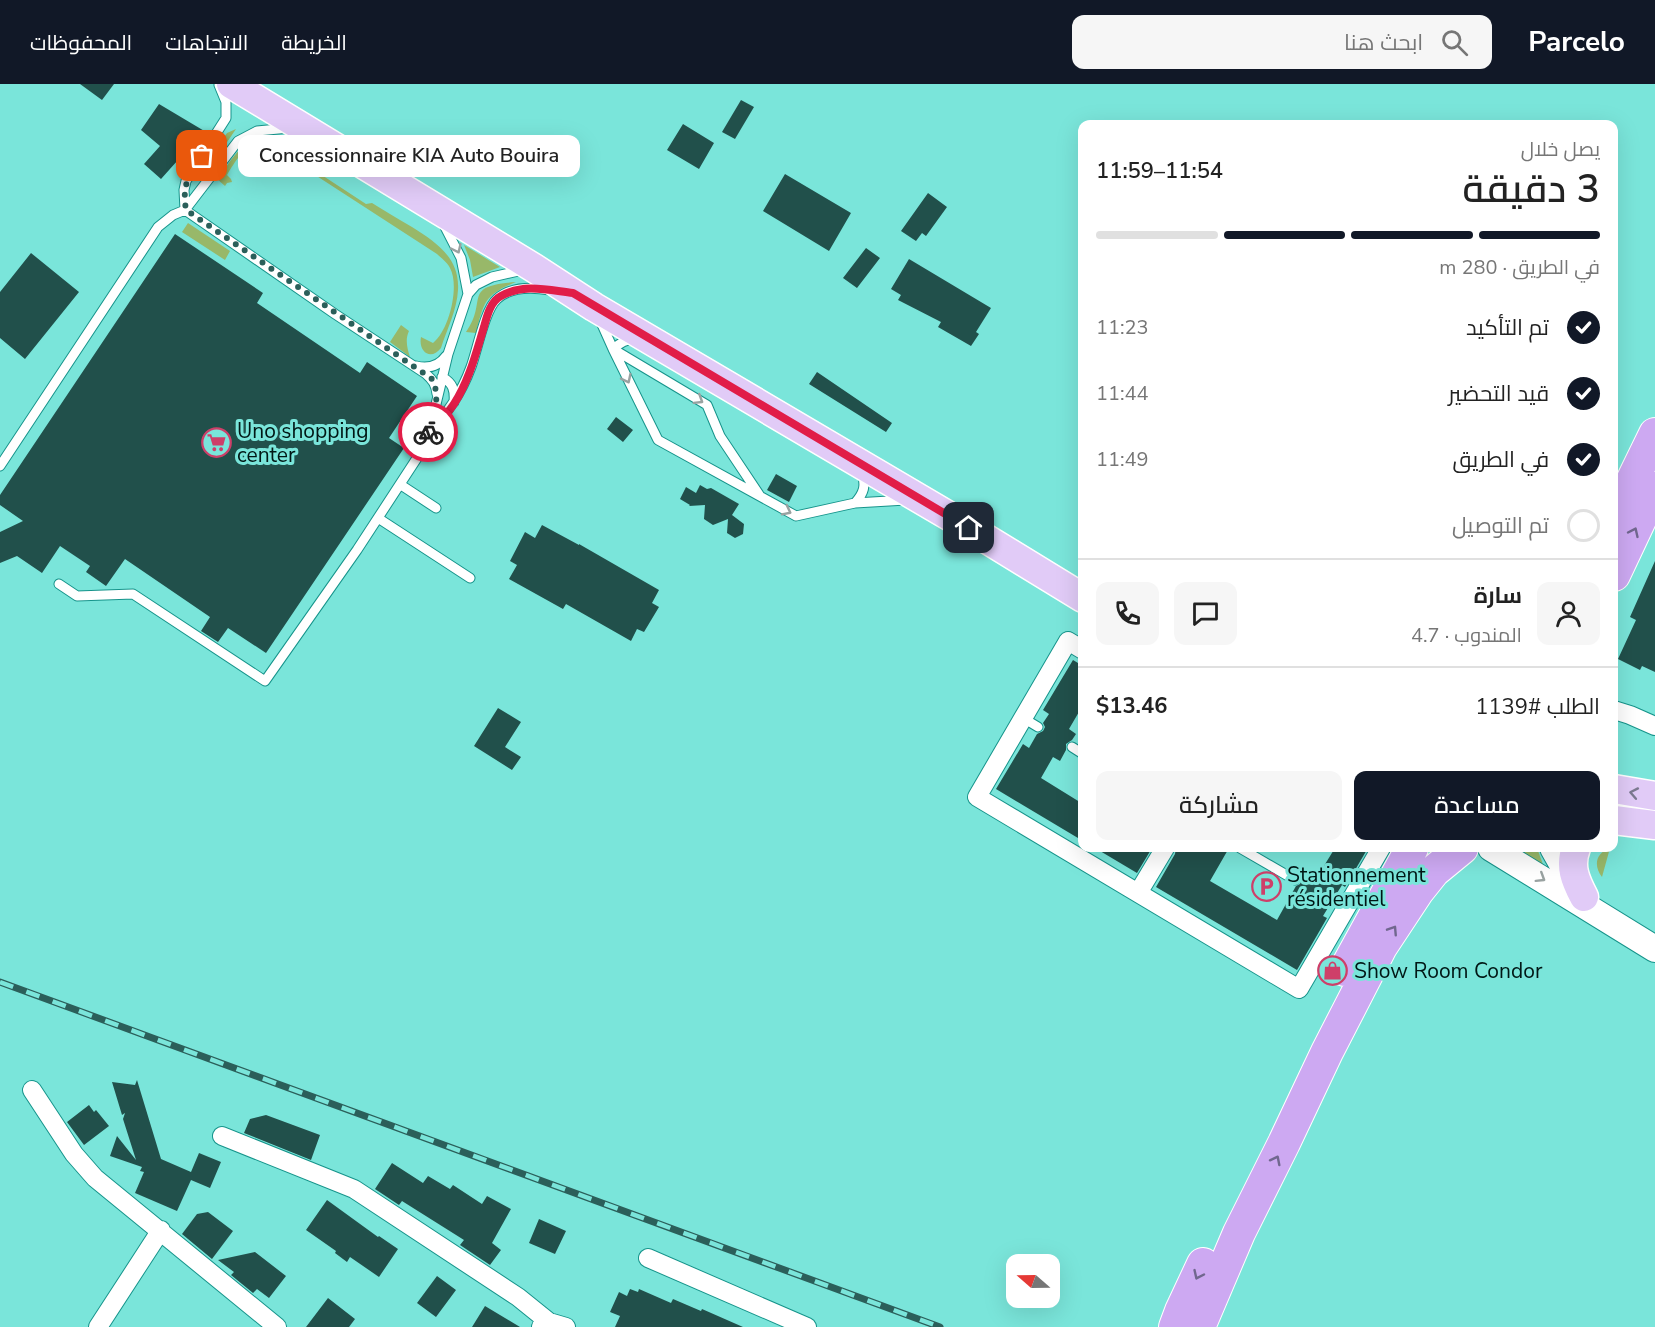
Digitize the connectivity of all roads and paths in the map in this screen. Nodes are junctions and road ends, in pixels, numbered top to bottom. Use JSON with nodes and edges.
{"nodes":[{"id":1,"x":219,"y":84,"type":"edge"},
{"id":2,"x":231,"y":84,"type":"edge"},
{"id":3,"x":303,"y":128,"type":"junction"},
{"id":4,"x":435,"y":209,"type":"junction"},
{"id":5,"x":186,"y":210,"type":"junction"},
{"id":6,"x":534,"y":268,"type":"junction"},
{"id":7,"x":468,"y":294,"type":"junction"},
{"id":8,"x":583,"y":300,"type":"junction"},
{"id":9,"x":653,"y":342,"type":"junction"},
{"id":10,"x":613,"y":349,"type":"junction"},
{"id":11,"x":448,"y":354,"type":"junction"},
{"id":12,"x":412,"y":365,"type":"junction"},
{"id":13,"x":442,"y":377,"type":"junction"},
{"id":14,"x":437,"y":402,"type":"junction"},
{"id":15,"x":454,"y":405,"type":"junction"},
{"id":16,"x":1655,"y":434,"type":"edge"},
{"id":17,"x":427,"y":436,"type":"junction"},
{"id":18,"x":850,"y":458,"type":"junction"},
{"id":19,"x":0,"y":466,"type":"edge"},
{"id":20,"x":401,"y":485,"type":"junction"},
{"id":21,"x":1655,"y":488,"type":"edge"},
{"id":22,"x":762,"y":498,"type":"junction"},
{"id":23,"x":922,"y":500,"type":"junction"},
{"id":24,"x":855,"y":503,"type":"junction"},
{"id":25,"x":436,"y":508,"type":"dead end"},
{"id":26,"x":1618,"y":510,"type":"edge"},
{"id":27,"x":378,"y":518,"type":"junction"},
{"id":28,"x":1618,"y":567,"type":"edge"},
{"id":29,"x":470,"y":578,"type":"dead end"},
{"id":30,"x":58,"y":584,"type":"dead end"},
{"id":31,"x":1078,"y":595,"type":"edge"},
{"id":32,"x":1078,"y":647,"type":"edge"},
{"id":33,"x":1618,"y":711,"type":"edge"},
{"id":34,"x":1655,"y":726,"type":"edge"},
{"id":35,"x":1072,"y":747,"type":"dead end"},
{"id":36,"x":1078,"y":751,"type":"edge"},
{"id":37,"x":1618,"y":790,"type":"edge"},
{"id":38,"x":1655,"y":796,"type":"edge"},
{"id":39,"x":1618,"y":820,"type":"edge"},
{"id":40,"x":1655,"y":825,"type":"edge"},
{"id":41,"x":1163,"y":852,"type":"edge"},
{"id":42,"x":1247,"y":852,"type":"edge"},
{"id":43,"x":1378,"y":852,"type":"edge"},
{"id":44,"x":1410,"y":852,"type":"edge"},
{"id":45,"x":1457,"y":852,"type":"edge"},
{"id":46,"x":1498,"y":852,"type":"edge"},
{"id":47,"x":1555,"y":852,"type":"edge"},
{"id":48,"x":1574,"y":852,"type":"edge"},
{"id":49,"x":1295,"y":880,"type":"dead end"},
{"id":50,"x":1138,"y":893,"type":"junction"},
{"id":51,"x":1584,"y":897,"type":"junction"},
{"id":52,"x":1614,"y":923,"type":"junction"},
{"id":53,"x":1655,"y":949,"type":"edge"},
{"id":54,"x":32,"y":1090,"type":"dead end"},
{"id":55,"x":222,"y":1136,"type":"dead end"},
{"id":56,"x":161,"y":1230,"type":"junction"},
{"id":57,"x":648,"y":1258,"type":"dead end"},
{"id":58,"x":1192,"y":1323,"type":"edge"},
{"id":59,"x":552,"y":1325,"type":"edge"},
{"id":60,"x":98,"y":1327,"type":"edge"},
{"id":61,"x":277,"y":1327,"type":"edge"},
{"id":62,"x":807,"y":1327,"type":"edge"}],
"edges":[{"from":1,"to":5,"type":"lane"},
{"from":2,"to":3,"type":"main road"},
{"from":3,"to":4,"type":"main road"},
{"from":3,"to":5,"type":"lane"},
{"from":4,"to":6,"type":"main road"},
{"from":4,"to":7,"type":"lane","one_way":true},
{"from":5,"to":12,"type":"lane"},
{"from":5,"to":19,"type":"lane"},
{"from":6,"to":7,"type":"lane"},
{"from":6,"to":8,"type":"main road"},
{"from":7,"to":11,"type":"lane"},
{"from":8,"to":9,"type":"main road"},
{"from":8,"to":10,"type":"lane"},
{"from":8,"to":15,"type":"lane"},
{"from":9,"to":10,"type":"lane"},
{"from":9,"to":18,"type":"main road"},
{"from":10,"to":22,"type":"lane","one_way":true},
{"from":10,"to":22,"type":"lane","one_way":true},
{"from":11,"to":12,"type":"lane"},
{"from":11,"to":13,"type":"lane"},
{"from":12,"to":14,"type":"lane"},
{"from":13,"to":14,"type":"lane"},
{"from":13,"to":15,"type":"lane"},
{"from":14,"to":17,"type":"lane"},
{"from":15,"to":17,"type":"lane"},
{"from":16,"to":26,"type":"highway"},
{"from":17,"to":20,"type":"lane"},
{"from":18,"to":23,"type":"main road"},
{"from":18,"to":24,"type":"lane"},
{"from":20,"to":25,"type":"lane"},
{"from":20,"to":27,"type":"lane"},
{"from":28,"to":21,"type":"highway","one_way":true},
{"from":22,"to":24,"type":"lane","one_way":true},
{"from":23,"to":24,"type":"lane"},
{"from":23,"to":31,"type":"main road"},
{"from":27,"to":29,"type":"lane"},
{"from":27,"to":30,"type":"lane"},
{"from":32,"to":50,"type":"street"},
{"from":33,"to":34,"type":"street"},
{"from":35,"to":36,"type":"lane"},
{"from":38,"to":37,"type":"main road","one_way":true},
{"from":39,"to":40,"type":"main road"},
{"from":41,"to":50,"type":"street"},
{"from":42,"to":49,"type":"lane"},
{"from":43,"to":50,"type":"street"},
{"from":44,"to":58,"type":"highway","one_way":true},
{"from":58,"to":45,"type":"highway","one_way":true},
{"from":46,"to":52,"type":"main road","one_way":true},
{"from":47,"to":51,"type":"main road"},
{"from":48,"to":51,"type":"main road"},
{"from":51,"to":52,"type":"main road"},
{"from":52,"to":53,"type":"main road"},
{"from":54,"to":56,"type":"street"},
{"from":55,"to":59,"type":"street"},
{"from":56,"to":60,"type":"street"},
{"from":56,"to":61,"type":"street"},
{"from":57,"to":62,"type":"street"}]}
